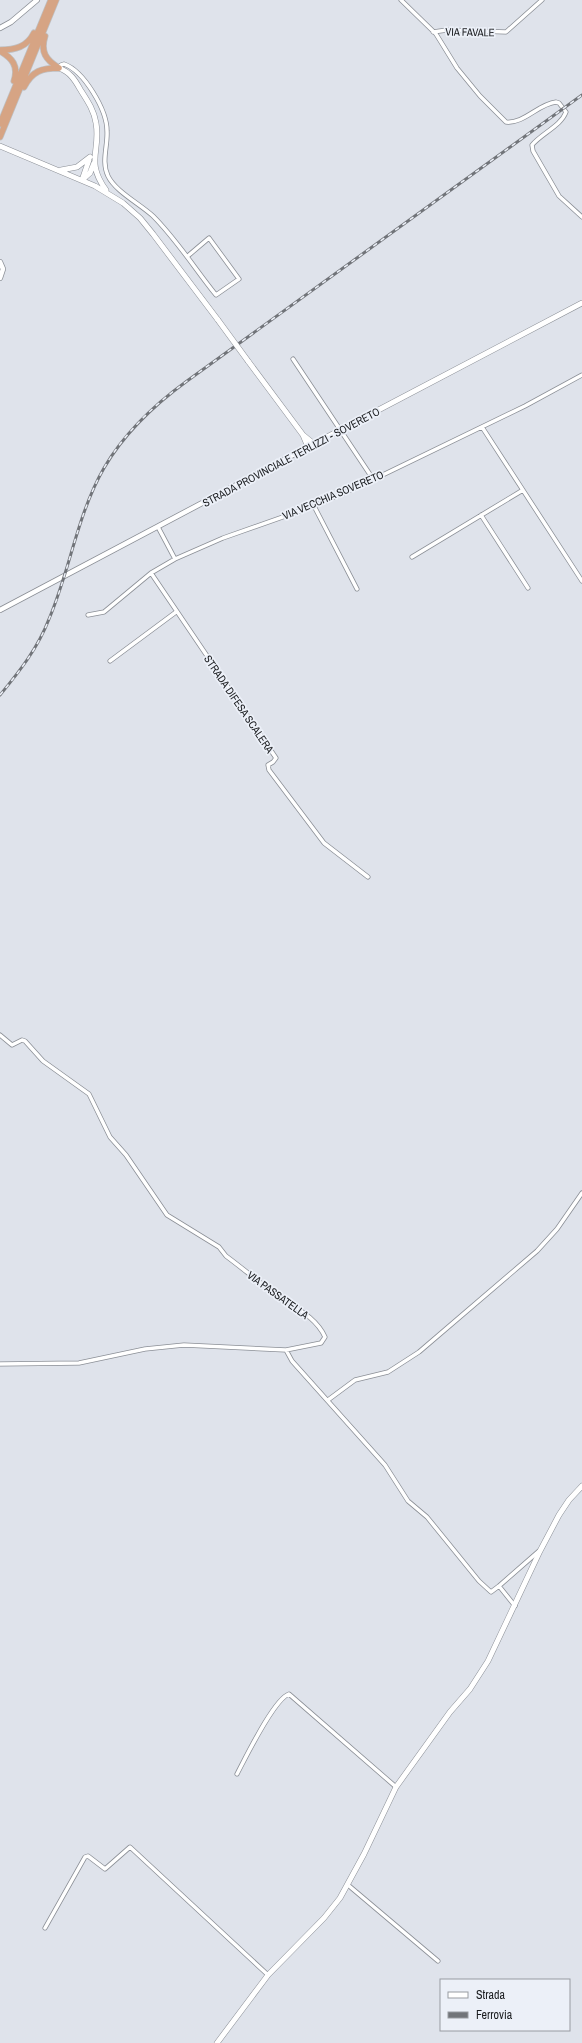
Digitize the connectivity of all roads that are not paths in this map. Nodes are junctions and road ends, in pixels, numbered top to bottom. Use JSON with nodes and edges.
{"nodes":[{"id":1,"x":37,"y":0,"type":"edge"},
{"id":2,"x":50,"y":0,"type":"edge"},
{"id":3,"x":57,"y":0,"type":"edge"},
{"id":4,"x":401,"y":0,"type":"edge"},
{"id":5,"x":542,"y":0,"type":"edge"},
{"id":6,"x":0,"y":28,"type":"edge"},
{"id":7,"x":433,"y":32,"type":"junction"},
{"id":8,"x":0,"y":50,"type":"edge"},
{"id":9,"x":59,"y":68,"type":"junction"},
{"id":10,"x":0,"y":123,"type":"edge"},
{"id":11,"x":1,"y":135,"type":"edge"},
{"id":12,"x":0,"y":146,"type":"edge"},
{"id":13,"x":92,"y":159,"type":"junction"},
{"id":14,"x":60,"y":170,"type":"junction"},
{"id":15,"x":82,"y":180,"type":"junction"},
{"id":16,"x":109,"y":194,"type":"junction"},
{"id":17,"x":582,"y":217,"type":"edge"},
{"id":18,"x":189,"y":255,"type":"dead end"},
{"id":19,"x":0,"y":262,"type":"edge"},
{"id":20,"x":0,"y":278,"type":"edge"},
{"id":21,"x":582,"y":303,"type":"edge"},
{"id":22,"x":293,"y":359,"type":"dead end"},
{"id":23,"x":582,"y":375,"type":"edge"},
{"id":24,"x":482,"y":427,"type":"junction"},
{"id":25,"x":341,"y":430,"type":"junction"},
{"id":26,"x":303,"y":435,"type":"junction"},
{"id":27,"x":314,"y":444,"type":"junction"},
{"id":28,"x":308,"y":447,"type":"junction"},
{"id":29,"x":373,"y":480,"type":"junction"},
{"id":30,"x":523,"y":490,"type":"junction"},
{"id":31,"x":314,"y":506,"type":"junction"},
{"id":32,"x":482,"y":515,"type":"junction"},
{"id":33,"x":158,"y":527,"type":"junction"},
{"id":34,"x":412,"y":557,"type":"dead end"},
{"id":35,"x":175,"y":558,"type":"junction"},
{"id":36,"x":151,"y":573,"type":"junction"},
{"id":37,"x":582,"y":581,"type":"edge"},
{"id":38,"x":528,"y":588,"type":"dead end"},
{"id":39,"x":357,"y":589,"type":"dead end"},
{"id":40,"x":0,"y":610,"type":"edge"},
{"id":41,"x":176,"y":612,"type":"junction"},
{"id":42,"x":88,"y":615,"type":"dead end"},
{"id":43,"x":110,"y":661,"type":"dead end"},
{"id":44,"x":368,"y":877,"type":"dead end"},
{"id":45,"x":0,"y":1035,"type":"edge"},
{"id":46,"x":2,"y":1040,"type":"edge"},
{"id":47,"x":582,"y":1193,"type":"edge"},
{"id":48,"x":286,"y":1350,"type":"junction"},
{"id":49,"x":0,"y":1364,"type":"edge"},
{"id":50,"x":328,"y":1400,"type":"junction"},
{"id":51,"x":582,"y":1486,"type":"edge"},
{"id":52,"x":540,"y":1551,"type":"junction"},
{"id":53,"x":499,"y":1586,"type":"junction"},
{"id":54,"x":515,"y":1606,"type":"junction"},
{"id":55,"x":236,"y":1774,"type":"dead end"},
{"id":56,"x":396,"y":1787,"type":"junction"},
{"id":57,"x":348,"y":1885,"type":"junction"},
{"id":58,"x":45,"y":1928,"type":"dead end"},
{"id":59,"x":438,"y":1961,"type":"dead end"},
{"id":60,"x":268,"y":1974,"type":"junction"},
{"id":61,"x":217,"y":2043,"type":"edge"}],
"edges":[{"from":1,"to":6,"type":"street"},
{"from":2,"to":8,"type":"highway"},
{"from":2,"to":10,"type":"highway"},
{"from":3,"to":9,"type":"highway"},
{"from":3,"to":11,"type":"highway"},
{"from":4,"to":7,"type":"street"},
{"from":5,"to":7,"type":"street","name":"VIA FAVALE"},
{"from":7,"to":17,"type":"street"},
{"from":8,"to":10,"type":"highway"},
{"from":9,"to":11,"type":"highway"},
{"from":9,"to":13,"type":"main road"},
{"from":9,"to":18,"type":"street"},
{"from":12,"to":14,"type":"main road"},
{"from":13,"to":14,"type":"main road"},
{"from":13,"to":15,"type":"main road"},
{"from":13,"to":16,"type":"main road"},
{"from":14,"to":15,"type":"main road"},
{"from":15,"to":16,"type":"main road"},
{"from":16,"to":26,"type":"main road","bridge":true},
{"from":19,"to":20,"type":"street"},
{"from":21,"to":25,"type":"main road","name":"STRADA PROVINCIALE TERLIZZI - SOVERETO"},
{"from":22,"to":25,"type":"street"},
{"from":23,"to":24,"type":"street","name":"VIA VECCHIA SOVERETO"},
{"from":24,"to":29,"type":"street","name":"VIA VECCHIA SOVERETO"},
{"from":24,"to":30,"type":"street"},
{"from":25,"to":27,"type":"main road","name":"STRADA PROVINCIALE TERLIZZI - SOVERETO"},
{"from":25,"to":29,"type":"street"},
{"from":26,"to":27,"type":"main road"},
{"from":26,"to":28,"type":"main road"},
{"from":27,"to":28,"type":"main road","name":"STRADA PROVINCIALE TERLIZZI - SOVERETO"},
{"from":28,"to":33,"type":"street","name":"STRADA PROVINCIALE TERLIZZI - SOVERETO"},
{"from":29,"to":31,"type":"street","name":"VIA VECCHIA SOVERETO"},
{"from":30,"to":32,"type":"street"},
{"from":30,"to":37,"type":"street"},
{"from":31,"to":35,"type":"street","name":"VIA VECCHIA SOVERETO"},
{"from":31,"to":39,"type":"street"},
{"from":32,"to":34,"type":"street"},
{"from":32,"to":38,"type":"street"},
{"from":33,"to":35,"type":"street"},
{"from":33,"to":40,"type":"street","name":"STRADA PROVINCIALE TERLIZZI - SOVERETO"},
{"from":35,"to":36,"type":"street","name":"VIA VECCHIA SOVERETO"},
{"from":36,"to":41,"type":"street","name":"STRADA DIFESA SCALERA"},
{"from":36,"to":42,"type":"street","name":"VIA VECCHIA SOVERETO"},
{"from":41,"to":43,"type":"street"},
{"from":41,"to":44,"type":"street","name":"STRADA DIFESA SCALERA"},
{"from":45,"to":46,"type":"street","name":"VIA PASSATELLA"},
{"from":46,"to":48,"type":"street","name":"VIA PASSATELLA"},
{"from":47,"to":50,"type":"street"},
{"from":48,"to":49,"type":"street","name":"VIA PASSATELLA"},
{"from":48,"to":50,"type":"street"},
{"from":50,"to":53,"type":"street"},
{"from":51,"to":52,"type":"main road"},
{"from":52,"to":53,"type":"street"},
{"from":52,"to":54,"type":"main road"},
{"from":53,"to":54,"type":"street"},
{"from":54,"to":56,"type":"main road"},
{"from":55,"to":56,"type":"street"},
{"from":56,"to":57,"type":"main road"},
{"from":57,"to":59,"type":"street"},
{"from":57,"to":60,"type":"main road"},
{"from":58,"to":60,"type":"street"},
{"from":60,"to":61,"type":"main road"}]}
